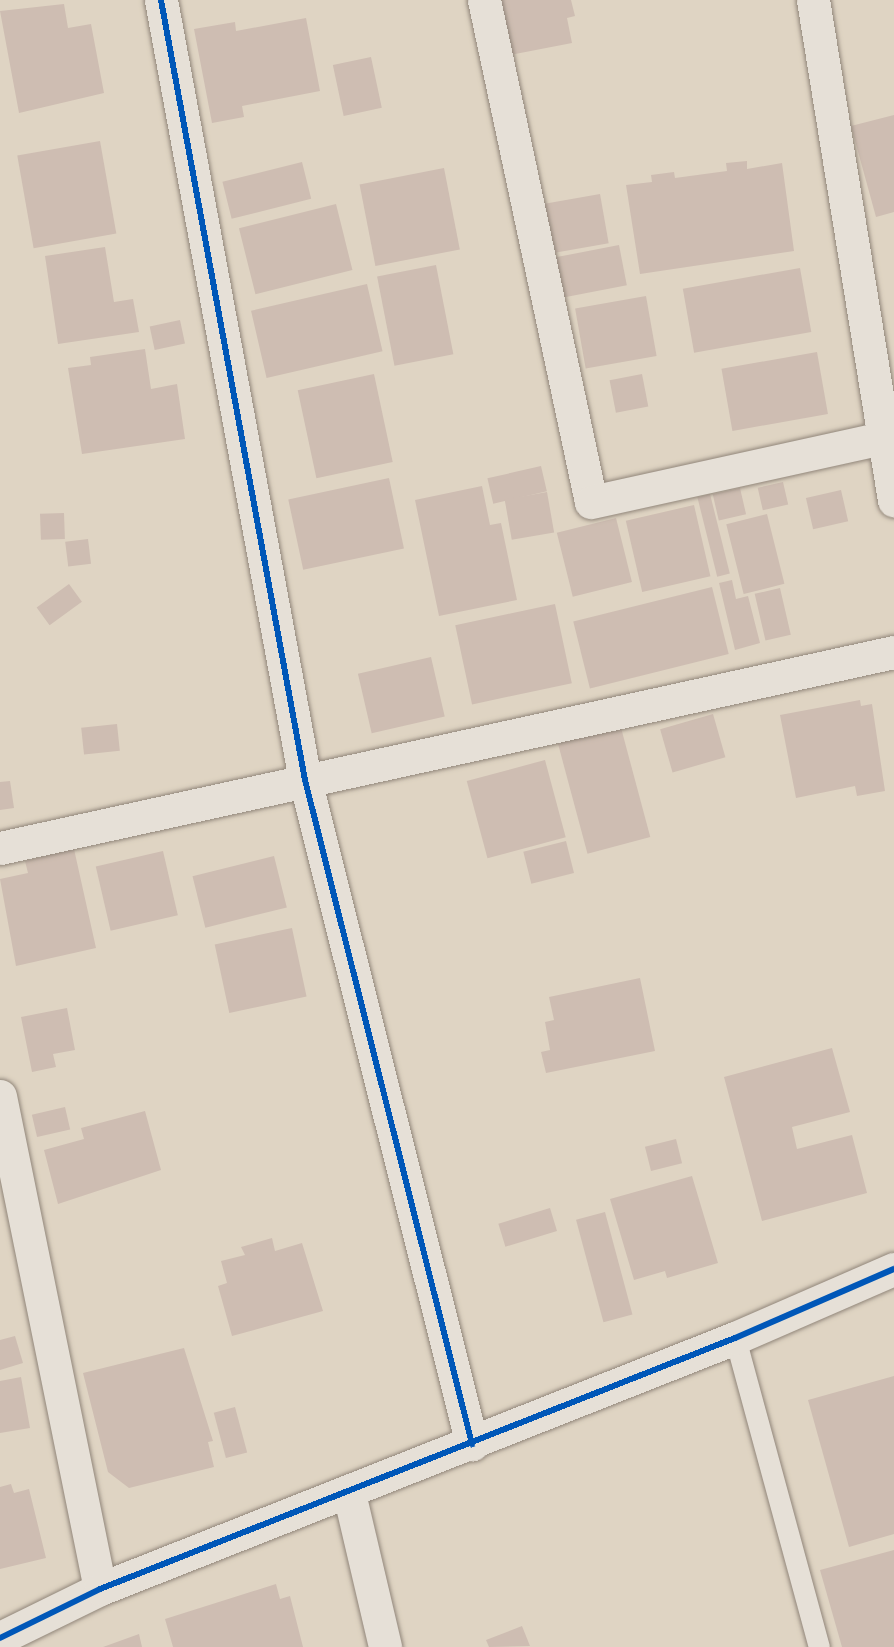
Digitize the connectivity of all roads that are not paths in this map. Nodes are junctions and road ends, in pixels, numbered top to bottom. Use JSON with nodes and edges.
{"nodes":[{"id":1,"x":161,"y":0,"type":"edge"},
{"id":2,"x":484,"y":0,"type":"edge"},
{"id":3,"x":813,"y":0,"type":"edge"},
{"id":4,"x":886,"y":437,"type":"junction"},
{"id":5,"x":894,"y":500,"type":"edge"},
{"id":6,"x":894,"y":652,"type":"edge"},
{"id":7,"x":305,"y":780,"type":"junction"},
{"id":8,"x":0,"y":848,"type":"edge"},
{"id":9,"x":0,"y":1096,"type":"edge"},
{"id":10,"x":894,"y":1269,"type":"edge"},
{"id":11,"x":735,"y":1338,"type":"junction"},
{"id":12,"x":472,"y":1444,"type":"junction"},
{"id":13,"x":349,"y":1493,"type":"junction"},
{"id":14,"x":100,"y":1589,"type":"junction"},
{"id":15,"x":0,"y":1638,"type":"edge"},
{"id":16,"x":385,"y":1647,"type":"edge"},
{"id":17,"x":819,"y":1647,"type":"edge"}],
"edges":[{"from":1,"to":7,"type":"street"},
{"from":2,"to":4,"type":"street"},
{"from":3,"to":4,"type":"street"},
{"from":4,"to":5,"type":"street"},
{"from":6,"to":7,"type":"street"},
{"from":7,"to":8,"type":"street"},
{"from":7,"to":12,"type":"street"},
{"from":9,"to":14,"type":"street"},
{"from":10,"to":11,"type":"street"},
{"from":11,"to":12,"type":"street"},
{"from":11,"to":17,"type":"lane"},
{"from":12,"to":13,"type":"street"},
{"from":13,"to":14,"type":"street"},
{"from":13,"to":16,"type":"street"},
{"from":14,"to":15,"type":"street"}]}
